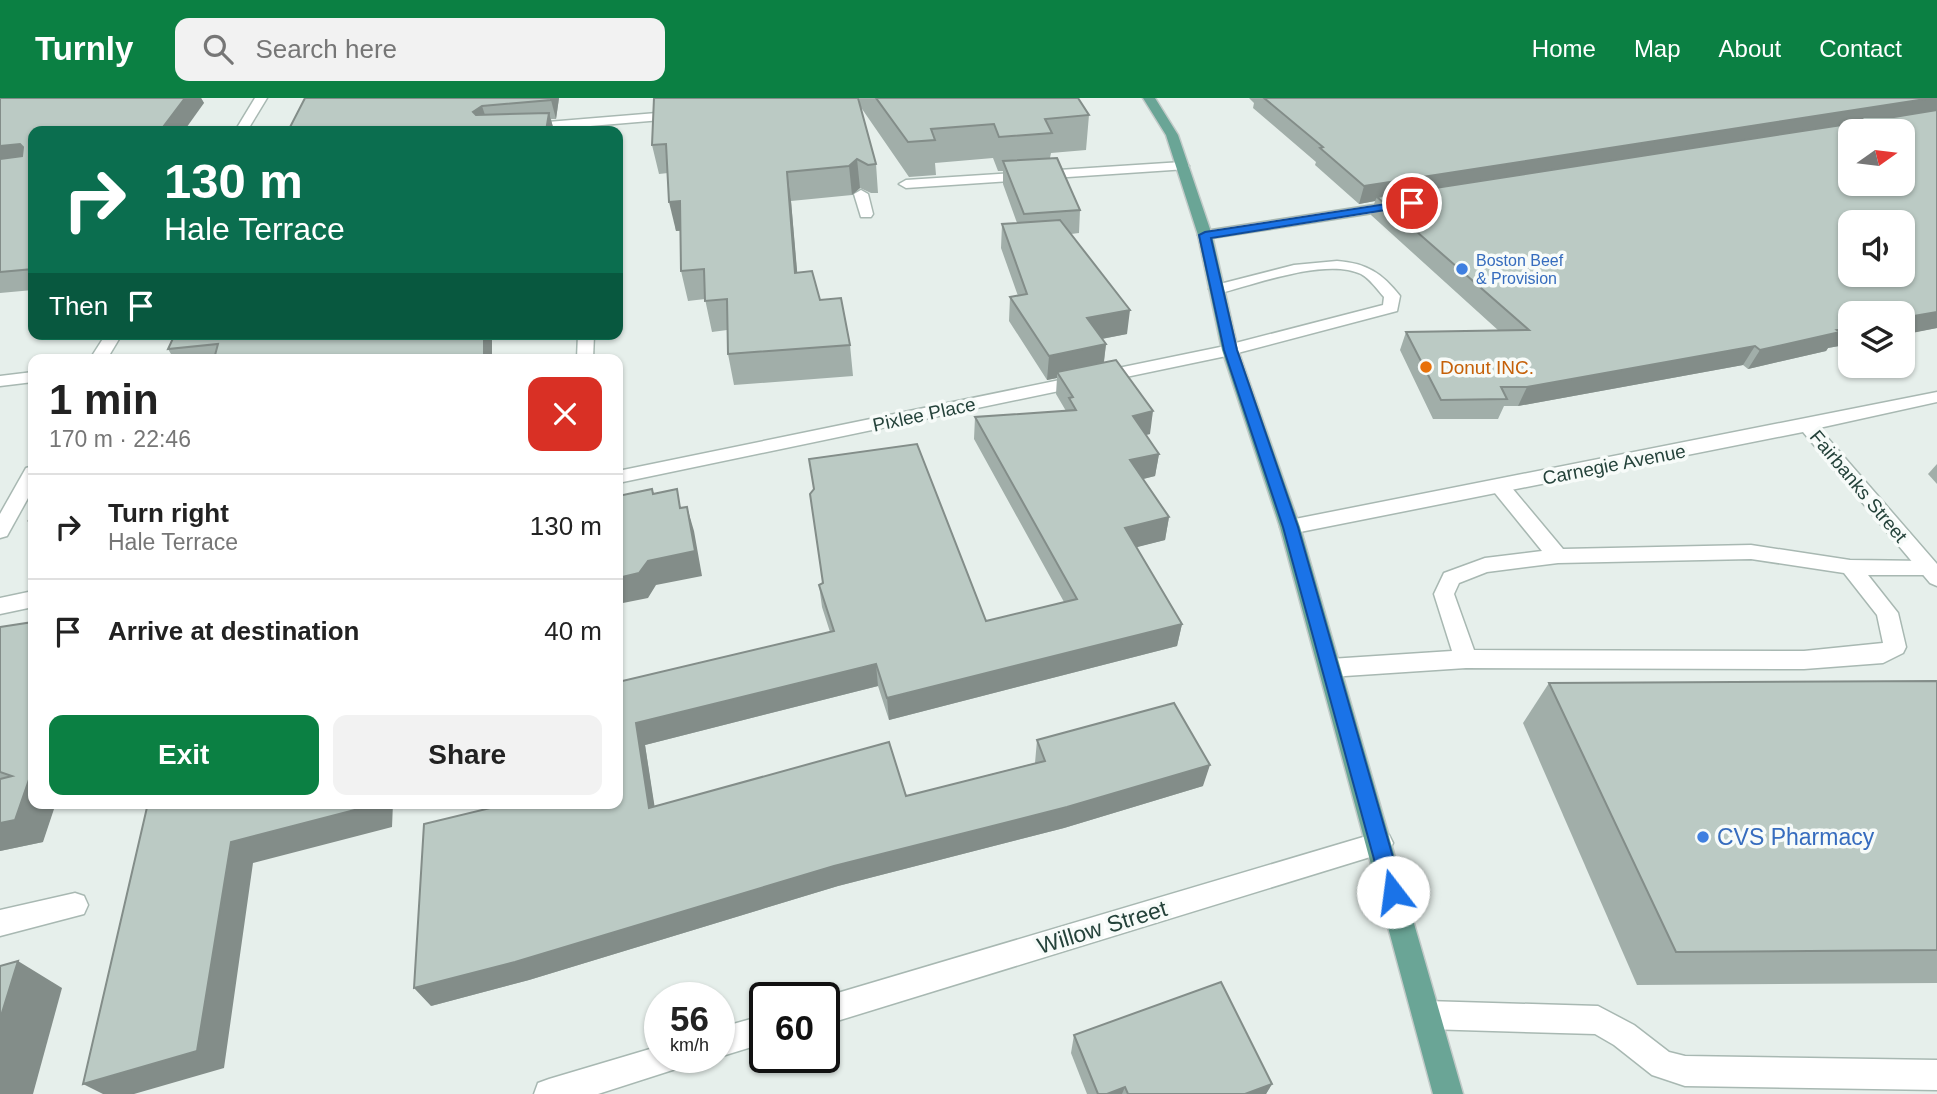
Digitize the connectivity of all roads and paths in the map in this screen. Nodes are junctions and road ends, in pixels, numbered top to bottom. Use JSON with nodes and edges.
{"nodes":[{"id":1,"x":261,"y":98,"type":"edge"},
{"id":2,"x":1149,"y":98,"type":"edge"},
{"id":3,"x":699,"y":113,"type":"edge"},
{"id":4,"x":244,"y":126,"type":"edge"},
{"id":5,"x":602,"y":126,"type":"edge"},
{"id":6,"x":1182,"y":166,"type":"junction"},
{"id":7,"x":906,"y":184,"type":"dead end"},
{"id":8,"x":861,"y":194,"type":"edge"},
{"id":9,"x":1412,"y":203,"type":"edge"},
{"id":10,"x":866,"y":214,"type":"dead end"},
{"id":11,"x":1205,"y":235,"type":"junction"},
{"id":12,"x":1217,"y":289,"type":"junction"},
{"id":13,"x":1230,"y":350,"type":"junction"},
{"id":14,"x":28,"y":378,"type":"edge"},
{"id":15,"x":0,"y":381,"type":"edge"},
{"id":16,"x":1937,"y":397,"type":"edge"},
{"id":17,"x":1808,"y":425,"type":"junction"},
{"id":18,"x":623,"y":476,"type":"edge"},
{"id":19,"x":28,"y":481,"type":"edge"},
{"id":20,"x":1500,"y":487,"type":"junction"},
{"id":21,"x":1290,"y":527,"type":"junction"},
{"id":22,"x":0,"y":531,"type":"edge"},
{"id":23,"x":1558,"y":555,"type":"junction"},
{"id":24,"x":1850,"y":567,"type":"junction"},
{"id":25,"x":1933,"y":573,"type":"edge"},
{"id":26,"x":28,"y":600,"type":"edge"},
{"id":27,"x":0,"y":606,"type":"edge"},
{"id":28,"x":1466,"y":659,"type":"junction"},
{"id":29,"x":1330,"y":668,"type":"junction"},
{"id":30,"x":1380,"y":843,"type":"junction"},
{"id":31,"x":75,"y":905,"type":"dead end"},
{"id":32,"x":0,"y":923,"type":"edge"},
{"id":33,"x":840,"y":1006,"type":"edge"},
{"id":34,"x":1426,"y":1015,"type":"junction"},
{"id":35,"x":644,"y":1065,"type":"edge"},
{"id":36,"x":1937,"y":1075,"type":"edge"},
{"id":37,"x":549,"y":1094,"type":"edge"},
{"id":38,"x":1448,"y":1094,"type":"edge"}],
"edges":[{"from":1,"to":4,"type":"street"},
{"from":2,"to":6,"type":"main road"},
{"from":3,"to":5,"type":"street"},
{"from":6,"to":7,"type":"street"},
{"from":6,"to":11,"type":"main road"},
{"from":8,"to":10,"type":"street"},
{"from":9,"to":11,"type":"street"},
{"from":11,"to":12,"type":"main road"},
{"from":12,"to":13,"type":"main road"},
{"from":12,"to":13,"type":"street","name":"Pixlee Place"},
{"from":13,"to":18,"type":"street","name":"Pixlee Place"},
{"from":13,"to":21,"type":"main road"},
{"from":14,"to":15,"type":"street"},
{"from":16,"to":17,"type":"street","name":"Carnegie Avenue"},
{"from":17,"to":20,"type":"street","name":"Carnegie Avenue"},
{"from":17,"to":25,"type":"street","name":"Fairbanks Street"},
{"from":19,"to":22,"type":"street"},
{"from":20,"to":21,"type":"street","name":"Carnegie Avenue"},
{"from":20,"to":23,"type":"street"},
{"from":21,"to":29,"type":"main road"},
{"from":23,"to":24,"type":"street"},
{"from":23,"to":28,"type":"street"},
{"from":24,"to":25,"type":"street"},
{"from":24,"to":28,"type":"street"},
{"from":26,"to":27,"type":"street"},
{"from":28,"to":29,"type":"street"},
{"from":29,"to":30,"type":"main road"},
{"from":30,"to":33,"type":"street","name":"Willow Street"},
{"from":30,"to":34,"type":"main road"},
{"from":31,"to":32,"type":"street"},
{"from":34,"to":36,"type":"street"},
{"from":34,"to":38,"type":"main road"},
{"from":35,"to":37,"type":"street"}]}
